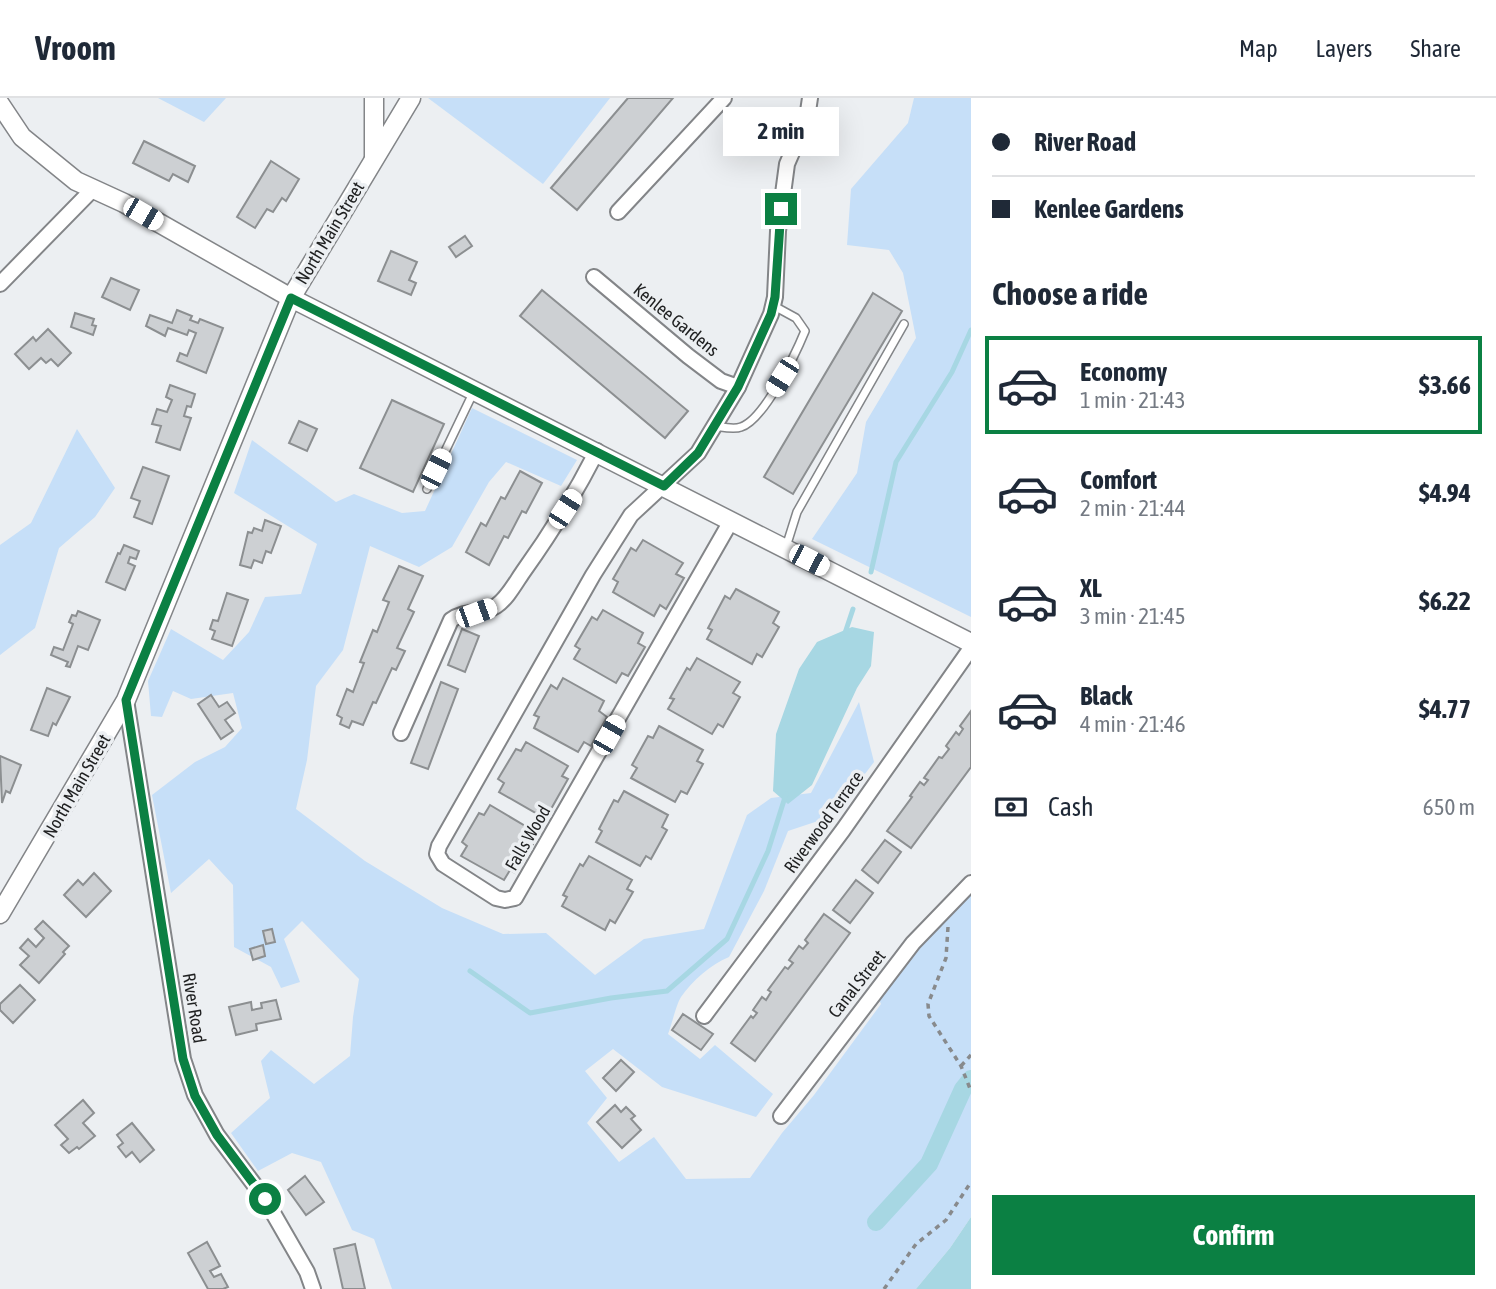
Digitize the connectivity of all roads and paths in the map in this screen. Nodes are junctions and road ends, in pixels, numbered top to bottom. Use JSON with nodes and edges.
{"nodes":[{"id":1,"x":374,"y":98,"type":"edge"},
{"id":2,"x":411,"y":98,"type":"edge"},
{"id":3,"x":724,"y":98,"type":"edge"},
{"id":4,"x":810,"y":98,"type":"edge"},
{"id":5,"x":0,"y":104,"type":"edge"},
{"id":6,"x":374,"y":159,"type":"junction"},
{"id":7,"x":93,"y":189,"type":"junction"},
{"id":8,"x":618,"y":212,"type":"dead end"},
{"id":9,"x":594,"y":277,"type":"dead end"},
{"id":10,"x":0,"y":284,"type":"edge"},
{"id":11,"x":291,"y":298,"type":"junction"},
{"id":12,"x":773,"y":306,"type":"junction"},
{"id":13,"x":904,"y":324,"type":"dead end"},
{"id":14,"x":738,"y":387,"type":"junction"},
{"id":15,"x":475,"y":391,"type":"junction"},
{"id":16,"x":714,"y":426,"type":"junction"},
{"id":17,"x":597,"y":451,"type":"junction"},
{"id":18,"x":664,"y":486,"type":"junction"},
{"id":19,"x":427,"y":489,"type":"dead end"},
{"id":20,"x":731,"y":521,"type":"junction"},
{"id":21,"x":786,"y":548,"type":"junction"},
{"id":22,"x":971,"y":645,"type":"edge"},
{"id":23,"x":126,"y":700,"type":"junction"},
{"id":24,"x":401,"y":733,"type":"dead end"},
{"id":25,"x":971,"y":883,"type":"edge"},
{"id":26,"x":950,"y":904,"type":"junction"},
{"id":27,"x":0,"y":914,"type":"edge"},
{"id":28,"x":704,"y":1016,"type":"dead end"},
{"id":29,"x":971,"y":1055,"type":"edge"},
{"id":30,"x":961,"y":1066,"type":"junction"},
{"id":31,"x":971,"y":1091,"type":"edge"},
{"id":32,"x":782,"y":1116,"type":"dead end"},
{"id":33,"x":971,"y":1182,"type":"edge"},
{"id":34,"x":313,"y":1289,"type":"edge"},
{"id":35,"x":884,"y":1289,"type":"edge"}],
"edges":[{"from":1,"to":6,"type":"street","name":"North Main Street"},
{"from":2,"to":6,"type":"street","name":"North Main Street"},
{"from":3,"to":8,"type":"street"},
{"from":4,"to":12,"type":"street"},
{"from":5,"to":7,"type":"street"},
{"from":6,"to":11,"type":"street","name":"North Main Street"},
{"from":7,"to":10,"type":"street"},
{"from":7,"to":11,"type":"street"},
{"from":9,"to":14,"type":"street","name":"Kenlee Gardens"},
{"from":11,"to":15,"type":"street"},
{"from":11,"to":23,"type":"street","name":"North Main Street"},
{"from":12,"to":14,"type":"street"},
{"from":12,"to":16,"type":"lane"},
{"from":13,"to":21,"type":"lane"},
{"from":14,"to":16,"type":"street"},
{"from":15,"to":17,"type":"street"},
{"from":15,"to":19,"type":"lane"},
{"from":16,"to":18,"type":"street"},
{"from":17,"to":18,"type":"street"},
{"from":17,"to":24,"type":"street"},
{"from":18,"to":20,"type":"street"},
{"from":18,"to":20,"type":"street","name":"Falls Wood"},
{"from":20,"to":21,"type":"street"},
{"from":21,"to":22,"type":"street"},
{"from":22,"to":28,"type":"street","name":"Riverwood Terrace"},
{"from":23,"to":27,"type":"street","name":"North Main Street"},
{"from":23,"to":34,"type":"street","name":"River Road"},
{"from":25,"to":26,"type":"street","name":"Canal Street"},
{"from":26,"to":30,"type":"path"},
{"from":26,"to":32,"type":"street","name":"Canal Street"},
{"from":29,"to":30,"type":"path"},
{"from":30,"to":31,"type":"path"},
{"from":33,"to":35,"type":"path"}]}
